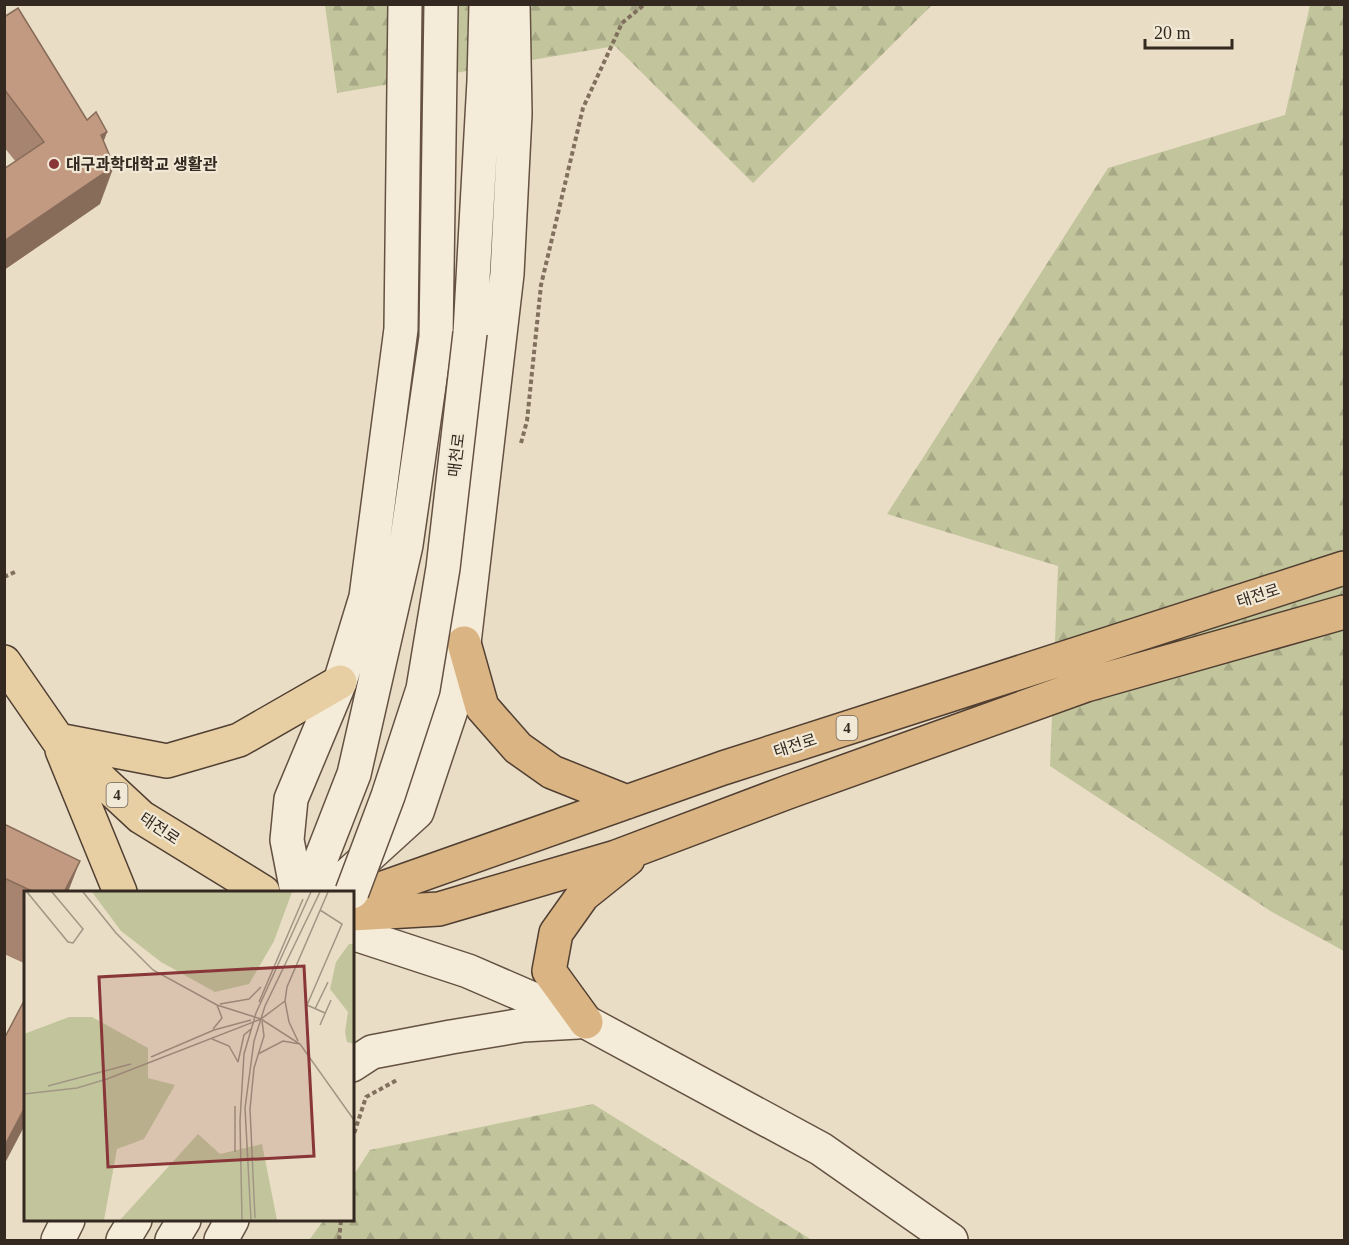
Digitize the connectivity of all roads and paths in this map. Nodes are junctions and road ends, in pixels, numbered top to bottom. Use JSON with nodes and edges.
{"nodes":[{"id":1,"x":405,"y":4,"type":"edge"},
{"id":2,"x":441,"y":4,"type":"edge"},
{"id":3,"x":486,"y":4,"type":"edge"},
{"id":4,"x":513,"y":4,"type":"edge"},
{"id":5,"x":645,"y":4,"type":"edge"},
{"id":6,"x":518,"y":452,"type":"dead end"},
{"id":7,"x":1344,"y":568,"type":"edge"},
{"id":8,"x":15,"y":572,"type":"dead end"},
{"id":9,"x":4,"y":577,"type":"edge"},
{"id":10,"x":1344,"y":612,"type":"edge"},
{"id":11,"x":464,"y":643,"type":"junction"},
{"id":12,"x":4,"y":662,"type":"edge"},
{"id":13,"x":340,"y":682,"type":"junction"},
{"id":14,"x":58,"y":740,"type":"junction"},
{"id":15,"x":627,"y":802,"type":"junction"},
{"id":16,"x":644,"y":846,"type":"junction"},
{"id":17,"x":120,"y":891,"type":"edge"},
{"id":18,"x":261,"y":891,"type":"edge"},
{"id":19,"x":297,"y":891,"type":"edge"},
{"id":20,"x":308,"y":891,"type":"edge"},
{"id":21,"x":330,"y":891,"type":"edge"},
{"id":22,"x":352,"y":891,"type":"edge"},
{"id":23,"x":354,"y":898,"type":"edge"},
{"id":24,"x":354,"y":914,"type":"edge"},
{"id":25,"x":354,"y":934,"type":"edge"},
{"id":26,"x":586,"y":1022,"type":"junction"},
{"id":27,"x":354,"y":1064,"type":"edge"},
{"id":28,"x":407,"y":1075,"type":"dead end"},
{"id":29,"x":354,"y":1134,"type":"edge"},
{"id":30,"x":68,"y":1221,"type":"edge"},
{"id":31,"x":134,"y":1221,"type":"edge"},
{"id":32,"x":183,"y":1221,"type":"edge"},
{"id":33,"x":231,"y":1221,"type":"edge"},
{"id":34,"x":341,"y":1221,"type":"edge"},
{"id":35,"x":58,"y":1240,"type":"edge"},
{"id":36,"x":123,"y":1240,"type":"edge"},
{"id":37,"x":172,"y":1240,"type":"edge"},
{"id":38,"x":221,"y":1240,"type":"edge"},
{"id":39,"x":339,"y":1240,"type":"edge"},
{"id":40,"x":951,"y":1240,"type":"edge"}],
"edges":[{"from":1,"to":13,"type":"main road"},
{"from":2,"to":20,"type":"main road"},
{"from":3,"to":22,"type":"main road","name":"매천로","bridge":true},
{"from":4,"to":11,"type":"main road"},
{"from":5,"to":6,"type":"path"},
{"from":7,"to":15,"type":"highway","name":"태전로","number":"4"},
{"from":8,"to":9,"type":"path"},
{"from":10,"to":16,"type":"highway"},
{"from":11,"to":15,"type":"highway"},
{"from":11,"to":21,"type":"main road"},
{"from":12,"to":14,"type":"main road","name":"태전로","number":"4"},
{"from":13,"to":14,"type":"main road"},
{"from":13,"to":19,"type":"main road"},
{"from":14,"to":17,"type":"main road"},
{"from":14,"to":18,"type":"main road","name":"태전로","number":"4"},
{"from":15,"to":23,"type":"highway","name":"태전로","number":"4"},
{"from":16,"to":24,"type":"highway"},
{"from":16,"to":26,"type":"highway"},
{"from":25,"to":26,"type":"main road"},
{"from":26,"to":27,"type":"main road"},
{"from":26,"to":40,"type":"main road"},
{"from":28,"to":29,"type":"path"},
{"from":30,"to":35,"type":"main road"},
{"from":31,"to":36,"type":"main road"},
{"from":32,"to":37,"type":"main road"},
{"from":33,"to":38,"type":"main road"},
{"from":34,"to":39,"type":"path"}]}
